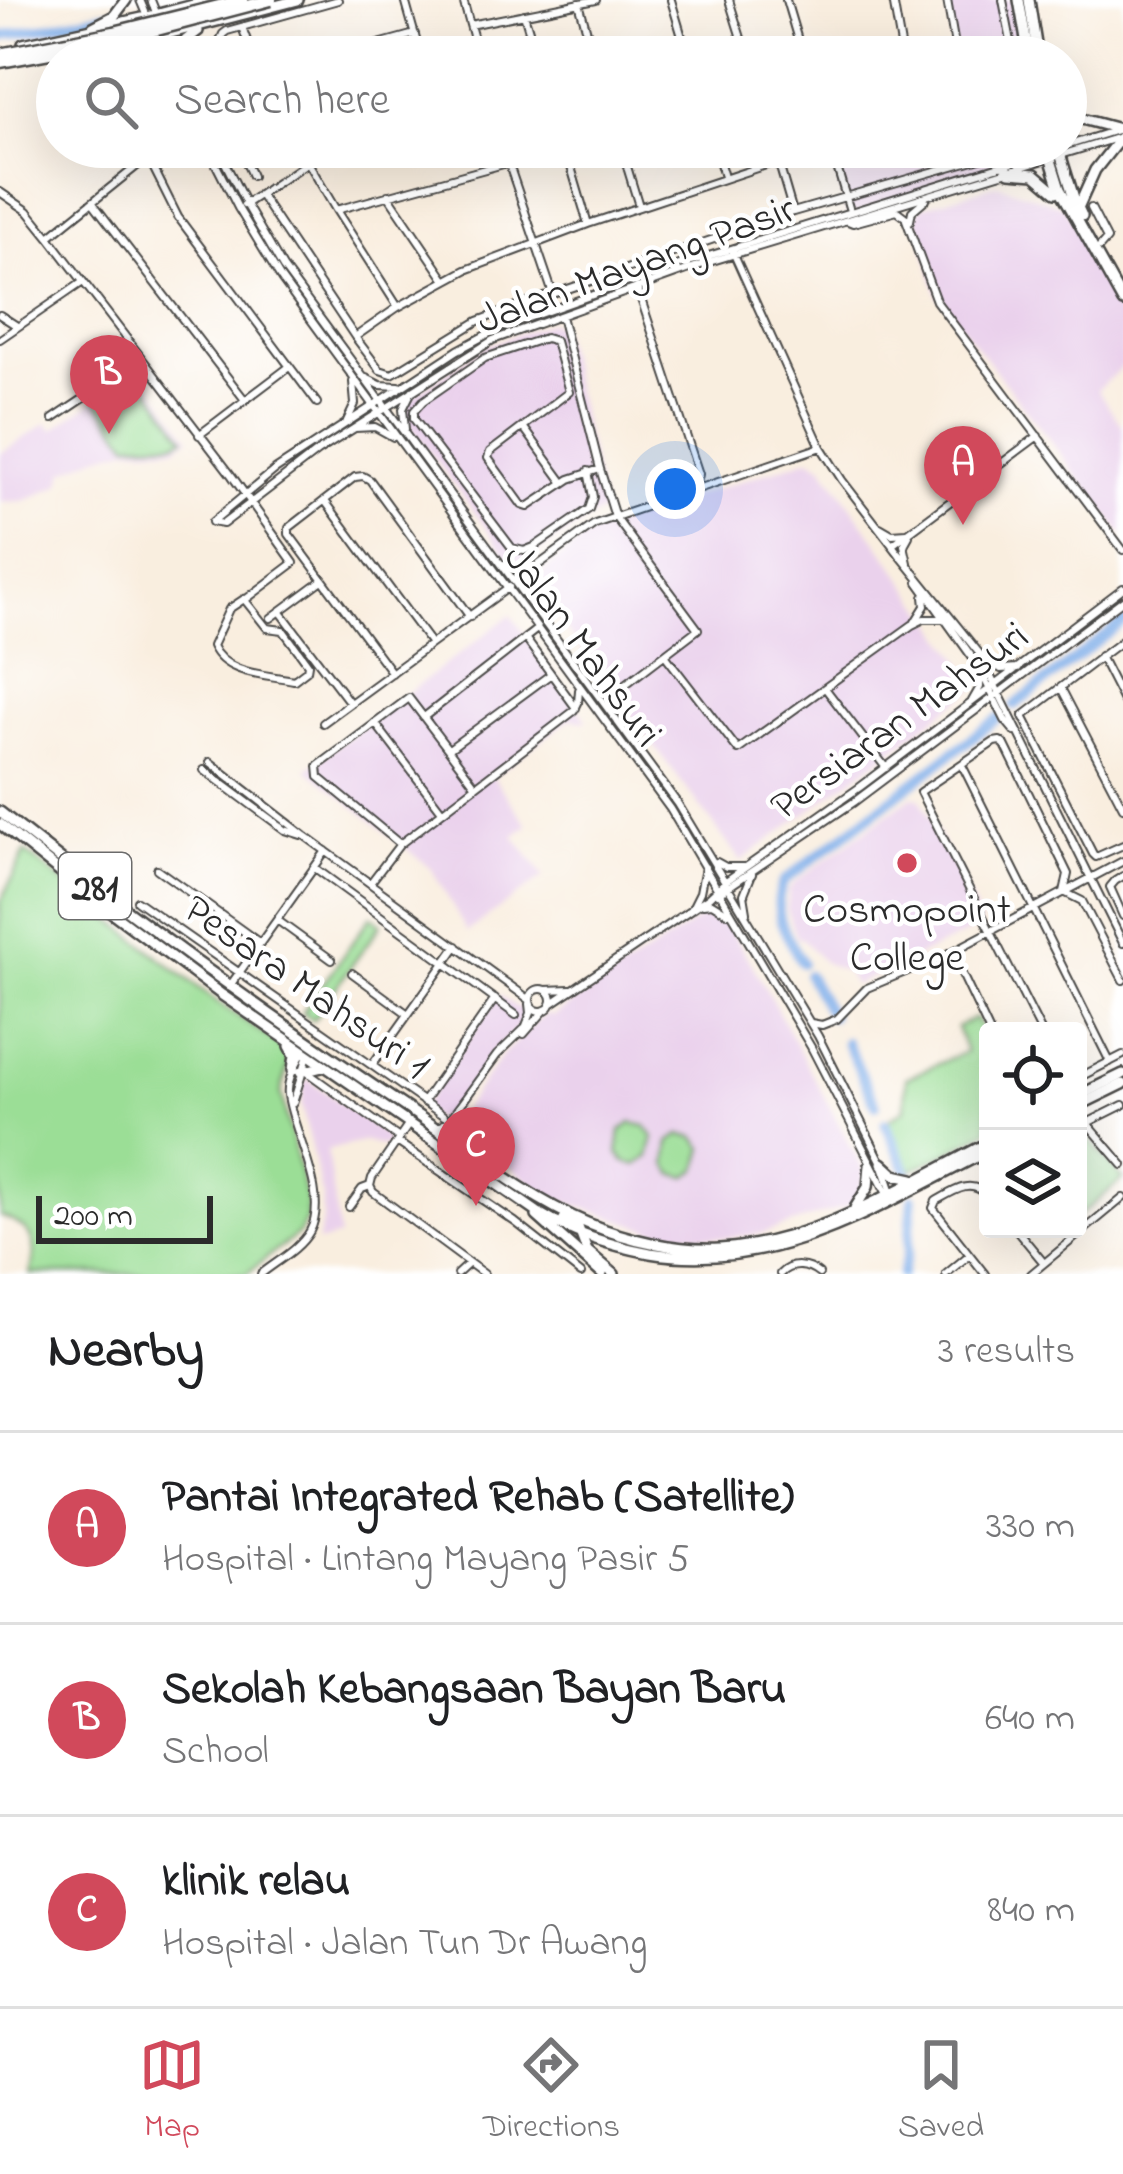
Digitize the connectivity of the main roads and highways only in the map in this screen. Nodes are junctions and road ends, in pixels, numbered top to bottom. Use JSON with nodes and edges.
{"nodes":[{"id":1,"x":126,"y":0,"type":"edge"},
{"id":2,"x":243,"y":0,"type":"edge"},
{"id":3,"x":271,"y":0,"type":"edge"},
{"id":4,"x":298,"y":0,"type":"edge"},
{"id":5,"x":1019,"y":0,"type":"edge"},
{"id":6,"x":1029,"y":0,"type":"edge"},
{"id":7,"x":206,"y":2,"type":"edge"},
{"id":8,"x":208,"y":25,"type":"junction"},
{"id":9,"x":83,"y":32,"type":"junction"},
{"id":10,"x":70,"y":36,"type":"edge"},
{"id":11,"x":96,"y":36,"type":"edge"},
{"id":12,"x":131,"y":36,"type":"edge"},
{"id":13,"x":161,"y":36,"type":"edge"},
{"id":14,"x":192,"y":36,"type":"edge"},
{"id":15,"x":1025,"y":36,"type":"edge"},
{"id":16,"x":1035,"y":36,"type":"edge"},
{"id":17,"x":36,"y":47,"type":"edge"},
{"id":18,"x":36,"y":50,"type":"edge"},
{"id":19,"x":36,"y":52,"type":"edge"},
{"id":20,"x":36,"y":57,"type":"edge"},
{"id":21,"x":0,"y":58,"type":"edge"},
{"id":22,"x":1087,"y":121,"type":"edge"},
{"id":23,"x":1122,"y":133,"type":"edge"},
{"id":24,"x":1009,"y":168,"type":"edge"},
{"id":25,"x":1062,"y":168,"type":"edge"},
{"id":26,"x":1076,"y":212,"type":"junction"},
{"id":27,"x":1097,"y":248,"type":"junction"},
{"id":28,"x":1123,"y":289,"type":"edge"},
{"id":29,"x":1123,"y":302,"type":"edge"},
{"id":30,"x":0,"y":812,"type":"edge"},
{"id":31,"x":0,"y":824,"type":"edge"},
{"id":32,"x":299,"y":1036,"type":"junction"},
{"id":33,"x":286,"y":1042,"type":"junction"},
{"id":34,"x":322,"y":1051,"type":"junction"},
{"id":35,"x":306,"y":1052,"type":"junction"},
{"id":36,"x":327,"y":1068,"type":"junction"},
{"id":37,"x":1123,"y":1074,"type":"edge"},
{"id":38,"x":1123,"y":1084,"type":"edge"},
{"id":39,"x":1087,"y":1092,"type":"edge"},
{"id":40,"x":1087,"y":1102,"type":"edge"},
{"id":41,"x":979,"y":1151,"type":"edge"},
{"id":42,"x":979,"y":1154,"type":"edge"},
{"id":43,"x":480,"y":1158,"type":"junction"},
{"id":44,"x":918,"y":1179,"type":"junction"},
{"id":45,"x":889,"y":1197,"type":"junction"},
{"id":46,"x":520,"y":1200,"type":"junction"},
{"id":47,"x":852,"y":1212,"type":"junction"},
{"id":48,"x":580,"y":1235,"type":"junction"},
{"id":49,"x":631,"y":1250,"type":"junction"},
{"id":50,"x":609,"y":1274,"type":"edge"}],
"edges":[{"from":1,"to":9,"type":"main road"},
{"from":2,"to":11,"type":"highway","bridge":true},
{"from":3,"to":12,"type":"highway","bridge":true},
{"from":4,"to":8,"type":"main road"},
{"from":5,"to":15,"type":"main road"},
{"from":6,"to":16,"type":"main road"},
{"from":7,"to":8,"type":"main road"},
{"from":7,"to":9,"type":"main road"},
{"from":8,"to":13,"type":"main road"},
{"from":8,"to":14,"type":"main road"},
{"from":9,"to":10,"type":"main road"},
{"from":17,"to":21,"type":"main road"},
{"from":18,"to":21,"type":"highway","bridge":true},
{"from":19,"to":21,"type":"highway","bridge":true},
{"from":20,"to":21,"type":"main road"},
{"from":22,"to":23,"type":"main road"},
{"from":23,"to":26,"type":"main road"},
{"from":24,"to":26,"type":"main road"},
{"from":25,"to":26,"type":"main road"},
{"from":26,"to":27,"type":"main road"},
{"from":27,"to":28,"type":"main road"},
{"from":27,"to":29,"type":"main road"},
{"from":30,"to":32,"type":"main road","number":"281"},
{"from":31,"to":33,"type":"main road","number":"281"},
{"from":32,"to":34,"type":"main road","number":"281"},
{"from":32,"to":35,"type":"main road"},
{"from":33,"to":35,"type":"main road","number":"281"},
{"from":33,"to":36,"type":"main road"},
{"from":34,"to":35,"type":"main road"},
{"from":34,"to":43,"type":"main road","number":"281"},
{"from":35,"to":36,"type":"main road","number":"281"},
{"from":36,"to":46,"type":"main road","number":"281"},
{"from":37,"to":39,"type":"main road"},
{"from":38,"to":40,"type":"main road"},
{"from":41,"to":44,"type":"main road","number":"281"},
{"from":42,"to":45,"type":"main road","number":"281"},
{"from":43,"to":47,"type":"main road","number":"281"},
{"from":43,"to":48,"type":"main road"},
{"from":44,"to":45,"type":"main road","number":"281"},
{"from":44,"to":47,"type":"main road"},
{"from":45,"to":47,"type":"main road","number":"281"},
{"from":45,"to":49,"type":"main road","number":"281"},
{"from":46,"to":48,"type":"main road","number":"281"},
{"from":46,"to":50,"type":"main road"},
{"from":48,"to":49,"type":"main road","number":"281"},
{"from":48,"to":50,"type":"main road"},
{"from":49,"to":50,"type":"main road"}]}
